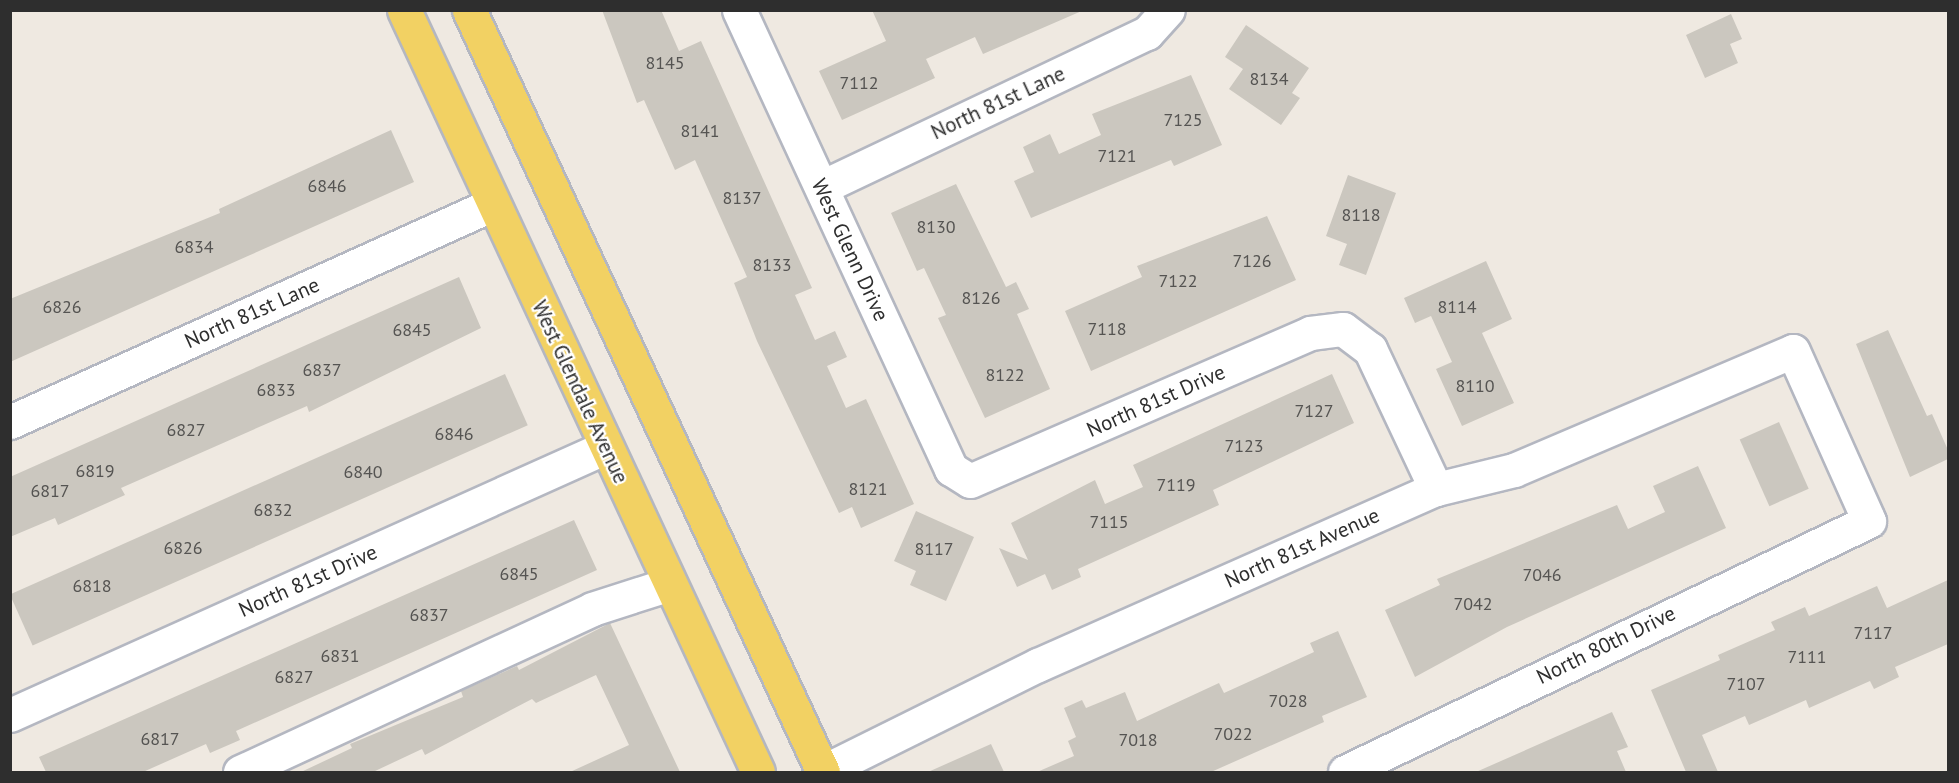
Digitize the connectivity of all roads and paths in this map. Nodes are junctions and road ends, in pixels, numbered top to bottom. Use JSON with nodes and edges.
{"nodes":[{"id":1,"x":404,"y":10,"type":"edge"},
{"id":2,"x":448,"y":10,"type":"edge"},
{"id":3,"x":469,"y":10,"type":"edge"},
{"id":4,"x":739,"y":10,"type":"edge"},
{"id":5,"x":1168,"y":10,"type":"edge"},
{"id":6,"x":491,"y":57,"type":"junction"},
{"id":7,"x":822,"y":187,"type":"junction"},
{"id":8,"x":493,"y":204,"type":"junction"},
{"id":9,"x":10,"y":422,"type":"edge"},
{"id":10,"x":606,"y":447,"type":"junction"},
{"id":11,"x":970,"y":481,"type":"joint"},
{"id":12,"x":1436,"y":489,"type":"junction"},
{"id":13,"x":1869,"y":521,"type":"joint"},
{"id":14,"x":670,"y":584,"type":"junction"},
{"id":15,"x":10,"y":715,"type":"edge"},
{"id":16,"x":240,"y":772,"type":"edge"},
{"id":17,"x":758,"y":772,"type":"edge"},
{"id":18,"x":823,"y":772,"type":"edge"},
{"id":19,"x":1346,"y":772,"type":"edge"}],
"edges":[{"from":1,"to":8,"type":"main road","name":"West Glendale Avenue"},
{"from":2,"to":6,"type":"main road"},
{"from":3,"to":6,"type":"main road"},
{"from":4,"to":7,"type":"street","name":"West Glenn Drive"},
{"from":5,"to":7,"type":"street","name":"North 81st Lane"},
{"from":6,"to":18,"type":"main road"},
{"from":7,"to":11,"type":"street","name":"West Glenn Drive"},
{"from":8,"to":9,"type":"street","name":"North 81st Lane"},
{"from":8,"to":10,"type":"main road","name":"West Glendale Avenue"},
{"from":10,"to":14,"type":"main road","name":"West Glendale Avenue"},
{"from":10,"to":15,"type":"street","name":"North 81st Drive"},
{"from":11,"to":12,"type":"street","name":"North 81st Drive"},
{"from":12,"to":13,"type":"street","name":"North 81st Avenue"},
{"from":12,"to":18,"type":"street","name":"North 81st Avenue"},
{"from":13,"to":19,"type":"street","name":"North 80th Drive"},
{"from":14,"to":16,"type":"street"},
{"from":14,"to":17,"type":"main road","name":"West Glendale Avenue"}]}
